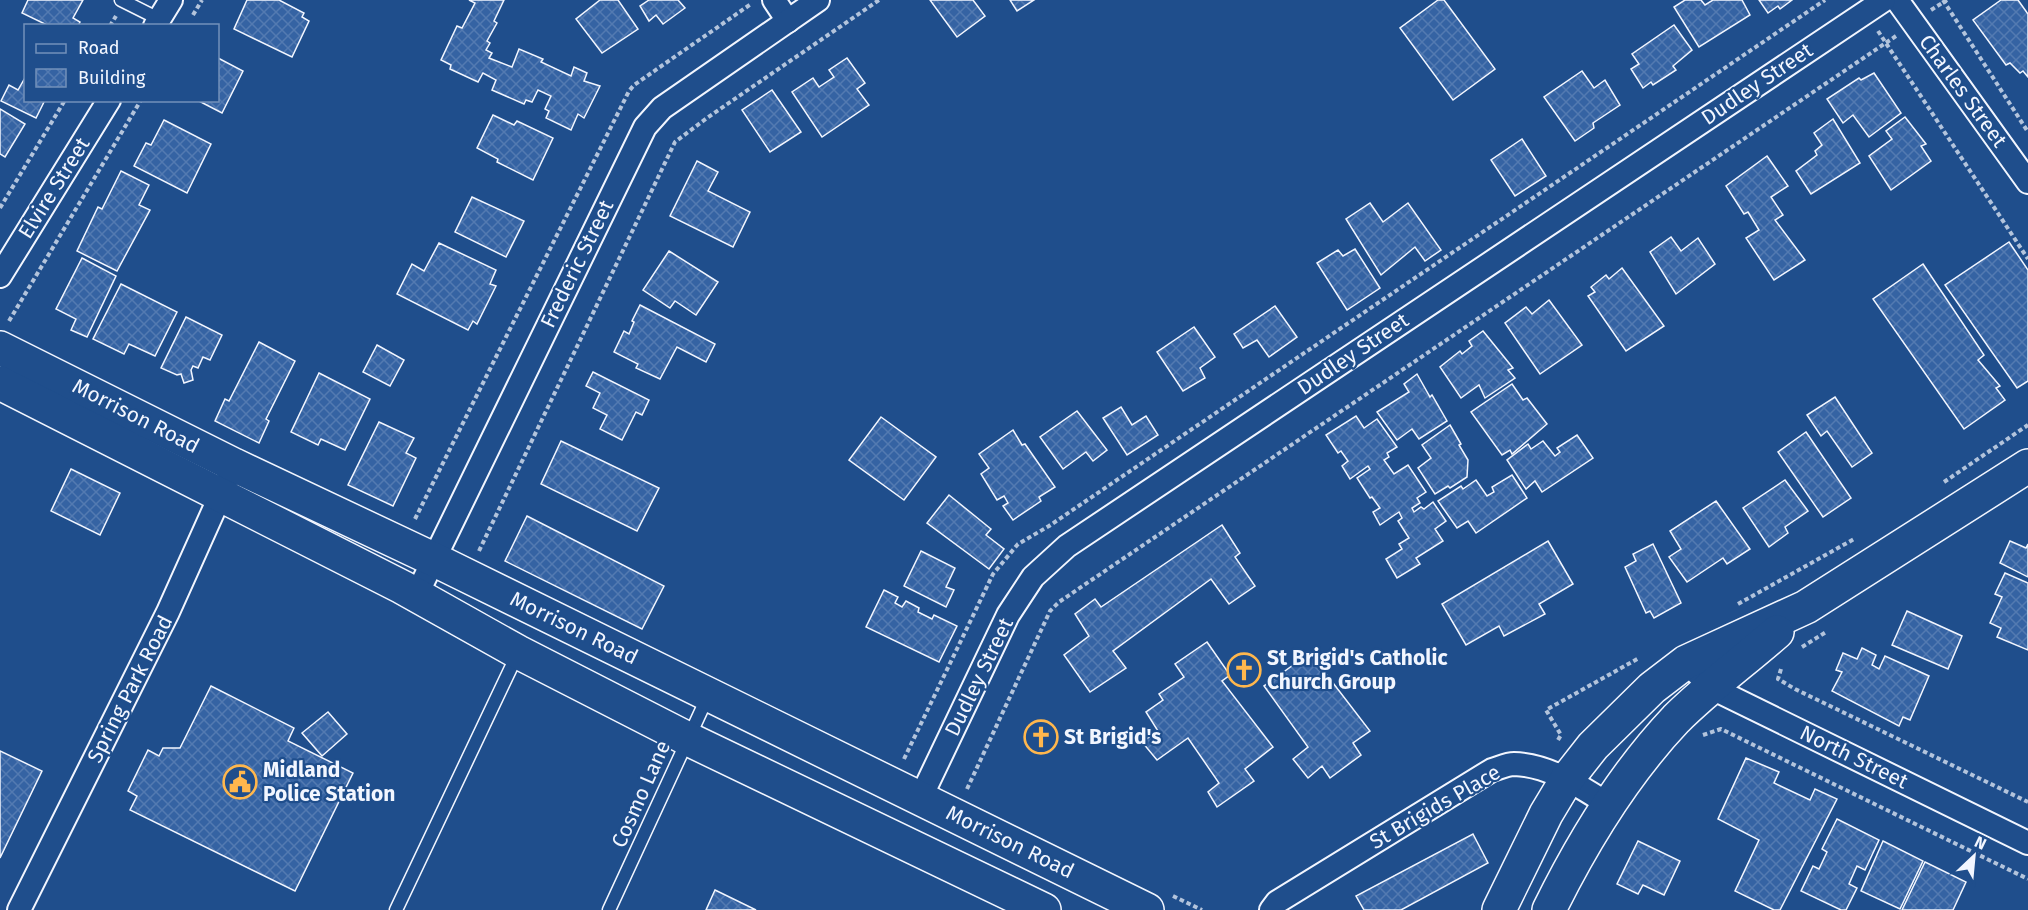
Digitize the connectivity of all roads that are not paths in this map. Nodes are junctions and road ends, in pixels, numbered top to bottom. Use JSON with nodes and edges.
{"nodes":[{"id":1,"x":121,"y":0,"type":"edge"},
{"id":2,"x":774,"y":0,"type":"edge"},
{"id":3,"x":818,"y":0,"type":"edge"},
{"id":4,"x":1884,"y":0,"type":"edge"},
{"id":5,"x":1897,"y":0,"type":"edge"},
{"id":6,"x":162,"y":15,"type":"edge"},
{"id":7,"x":788,"y":21,"type":"junction"},
{"id":8,"x":108,"y":102,"type":"edge"},
{"id":9,"x":2028,"y":182,"type":"edge"},
{"id":10,"x":0,"y":276,"type":"edge"},
{"id":11,"x":3,"y":337,"type":"edge"},
{"id":12,"x":0,"y":383,"type":"edge"},
{"id":13,"x":234,"y":465,"type":"junction"},
{"id":14,"x":2028,"y":466,"type":"edge"},
{"id":15,"x":220,"y":494,"type":"junction"},
{"id":16,"x":433,"y":559,"type":"junction"},
{"id":17,"x":416,"y":596,"type":"junction"},
{"id":18,"x":1806,"y":607,"type":"junction"},
{"id":19,"x":519,"y":652,"type":"junction"},
{"id":20,"x":1686,"y":662,"type":"junction"},
{"id":21,"x":1712,"y":688,"type":"junction"},
{"id":22,"x":709,"y":695,"type":"junction"},
{"id":23,"x":688,"y":739,"type":"junction"},
{"id":24,"x":1567,"y":779,"type":"junction"},
{"id":25,"x":921,"y":797,"type":"junction"},
{"id":26,"x":1608,"y":804,"type":"junction"},
{"id":27,"x":2028,"y":843,"type":"edge"},
{"id":28,"x":19,"y":910,"type":"edge"},
{"id":29,"x":396,"y":910,"type":"edge"},
{"id":30,"x":609,"y":910,"type":"edge"},
{"id":31,"x":1044,"y":910,"type":"edge"},
{"id":32,"x":1147,"y":910,"type":"edge"},
{"id":33,"x":1271,"y":910,"type":"edge"},
{"id":34,"x":1499,"y":910,"type":"edge"},
{"id":35,"x":1549,"y":910,"type":"edge"}],
"edges":[{"from":1,"to":6,"type":"lane"},
{"from":2,"to":7,"type":"street"},
{"from":3,"to":7,"type":"street","name":"Frederic Street"},
{"from":4,"to":25,"type":"street","name":"Dudley Street"},
{"from":5,"to":9,"type":"street","name":"Charles Street"},
{"from":7,"to":16,"type":"street","name":"Frederic Street"},
{"from":8,"to":10,"type":"street","name":"Elvire Street"},
{"from":11,"to":13,"type":"main road","name":"Morrison Road"},
{"from":12,"to":15,"type":"main road","name":"Morrison Road"},
{"from":13,"to":15,"type":"street","name":"Spring Park Road"},
{"from":13,"to":16,"type":"main road","name":"Morrison Road"},
{"from":14,"to":18,"type":"main road"},
{"from":15,"to":17,"type":"main road","name":"Morrison Road"},
{"from":15,"to":28,"type":"street","name":"Spring Park Road"},
{"from":16,"to":17,"type":"street","name":"Frederic Street"},
{"from":16,"to":22,"type":"main road","name":"Morrison Road"},
{"from":17,"to":19,"type":"main road","name":"Morrison Road"},
{"from":18,"to":20,"type":"main road"},
{"from":18,"to":21,"type":"main road"},
{"from":19,"to":23,"type":"main road","name":"Morrison Road"},
{"from":19,"to":29,"type":"lane"},
{"from":20,"to":21,"type":"street","name":"North Street"},
{"from":20,"to":24,"type":"main road"},
{"from":21,"to":26,"type":"main road"},
{"from":21,"to":27,"type":"street","name":"North Street"},
{"from":22,"to":23,"type":"lane","name":"Cosmo Lane"},
{"from":22,"to":25,"type":"main road","name":"Morrison Road"},
{"from":23,"to":30,"type":"lane","name":"Cosmo Lane"},
{"from":23,"to":31,"type":"main road","name":"Morrison Road"},
{"from":24,"to":26,"type":"street","name":"St Brigids Place"},
{"from":24,"to":33,"type":"street","name":"St Brigids Place"},
{"from":24,"to":34,"type":"main road"},
{"from":25,"to":32,"type":"main road","name":"Morrison Road"},
{"from":26,"to":35,"type":"main road"}]}
